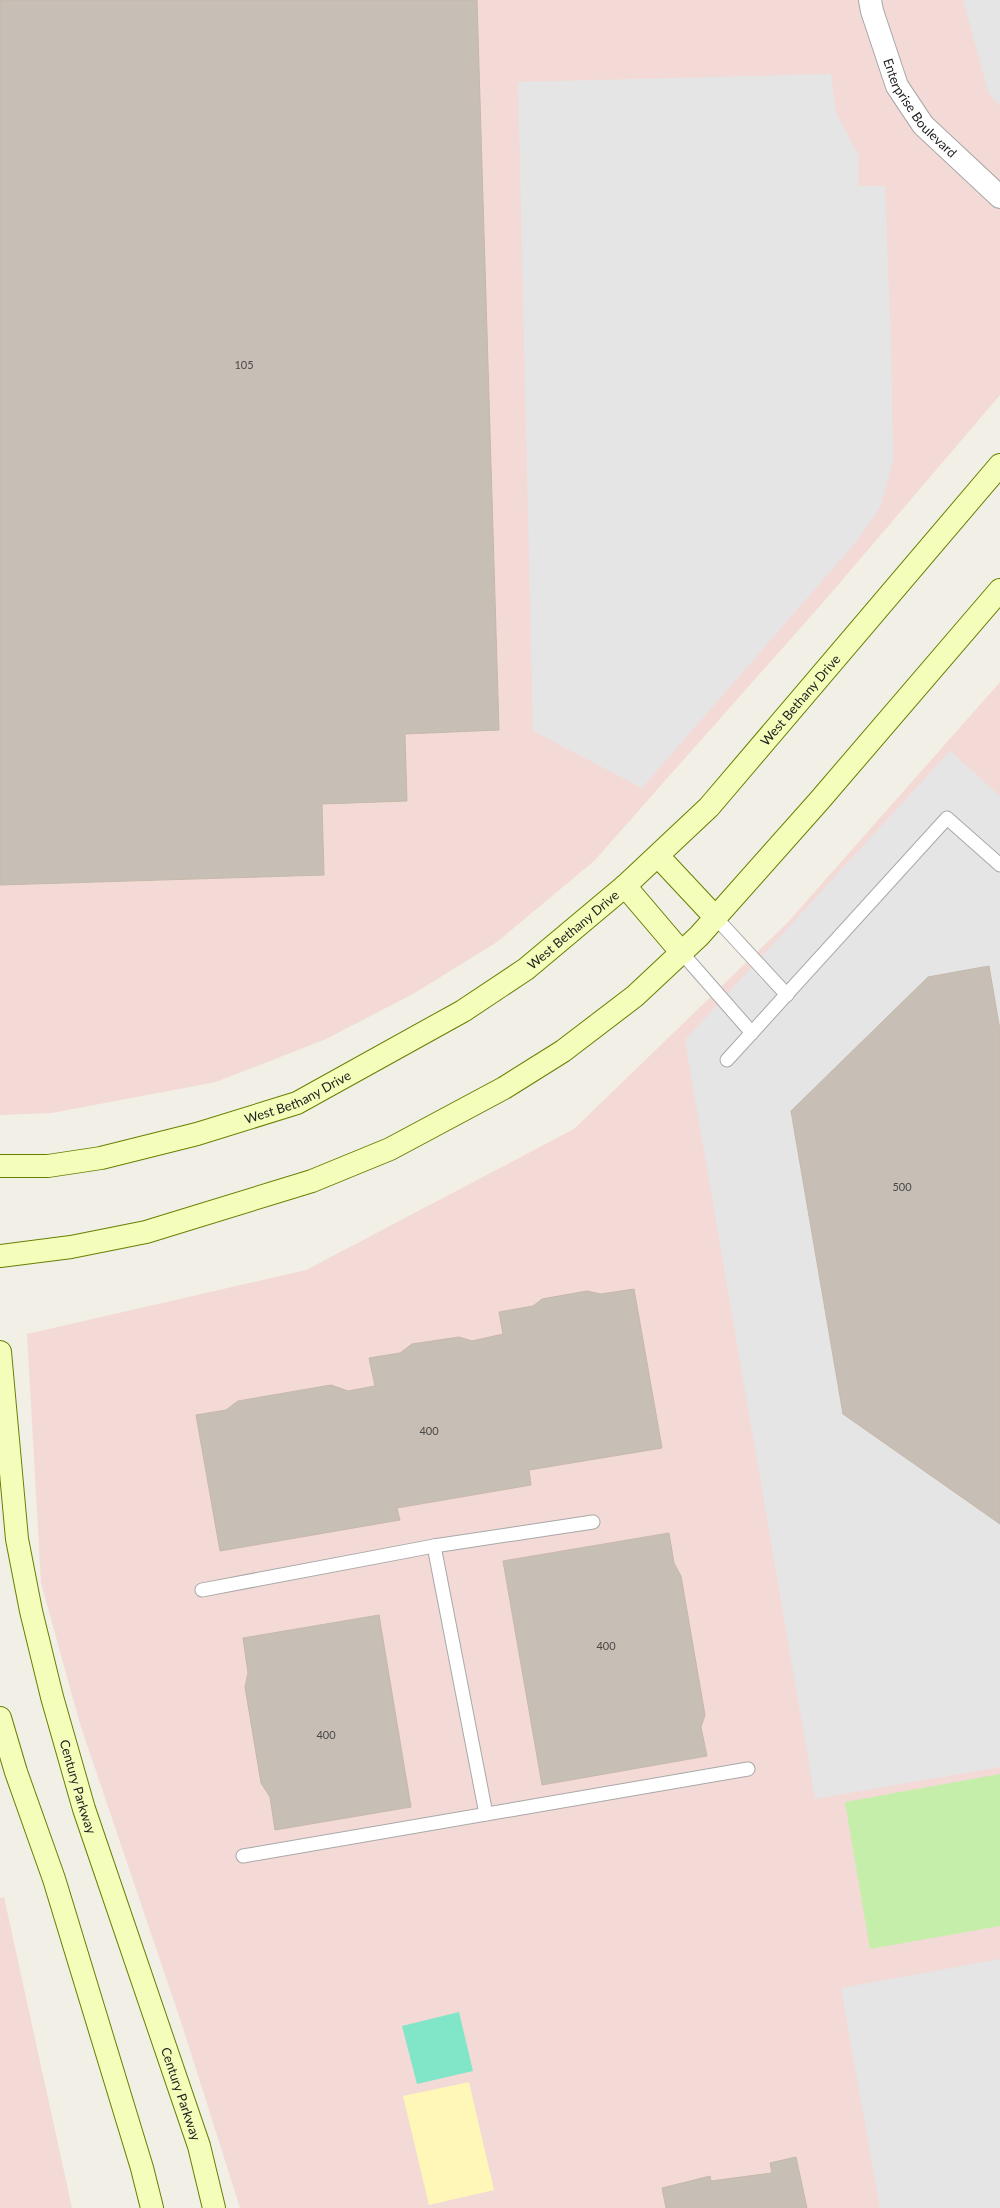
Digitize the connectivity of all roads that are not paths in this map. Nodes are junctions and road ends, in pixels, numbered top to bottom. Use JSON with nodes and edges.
{"nodes":[{"id":1,"x":870,"y":0,"type":"edge"},
{"id":2,"x":1000,"y":197,"type":"edge"},
{"id":3,"x":1000,"y":465,"type":"edge"},
{"id":4,"x":1000,"y":590,"type":"edge"},
{"id":5,"x":658,"y":856,"type":"junction"},
{"id":6,"x":1000,"y":865,"type":"edge"},
{"id":7,"x":626,"y":886,"type":"junction"},
{"id":8,"x":716,"y":918,"type":"junction"},
{"id":9,"x":682,"y":953,"type":"junction"},
{"id":10,"x":787,"y":995,"type":"junction"},
{"id":11,"x":752,"y":1033,"type":"junction"},
{"id":12,"x":726,"y":1060,"type":"dead end"},
{"id":13,"x":0,"y":1166,"type":"edge"},
{"id":14,"x":0,"y":1256,"type":"edge"},
{"id":15,"x":0,"y":1352,"type":"edge"},
{"id":16,"x":593,"y":1522,"type":"dead end"},
{"id":17,"x":434,"y":1546,"type":"junction"},
{"id":18,"x":202,"y":1590,"type":"dead end"},
{"id":19,"x":0,"y":1718,"type":"edge"},
{"id":20,"x":748,"y":1769,"type":"dead end"},
{"id":21,"x":486,"y":1814,"type":"junction"},
{"id":22,"x":244,"y":1856,"type":"dead end"},
{"id":23,"x":152,"y":2208,"type":"edge"},
{"id":24,"x":214,"y":2208,"type":"edge"}],
"edges":[{"from":1,"to":2,"type":"street","name":"Enterprise Boulevard"},
{"from":3,"to":5,"type":"main road","name":"West Bethany Drive"},
{"from":4,"to":8,"type":"main road"},
{"from":5,"to":7,"type":"main road","name":"West Bethany Drive"},
{"from":5,"to":8,"type":"main road"},
{"from":6,"to":10,"type":"lane"},
{"from":7,"to":9,"type":"main road"},
{"from":7,"to":13,"type":"main road","name":"West Bethany Drive"},
{"from":8,"to":9,"type":"main road"},
{"from":8,"to":10,"type":"lane"},
{"from":9,"to":11,"type":"lane"},
{"from":9,"to":14,"type":"main road"},
{"from":10,"to":11,"type":"lane"},
{"from":11,"to":12,"type":"lane"},
{"from":15,"to":24,"type":"main road","name":"Century Parkway"},
{"from":16,"to":17,"type":"lane"},
{"from":17,"to":18,"type":"lane"},
{"from":17,"to":21,"type":"lane"},
{"from":19,"to":23,"type":"main road"},
{"from":20,"to":21,"type":"lane"},
{"from":21,"to":22,"type":"lane"}]}
